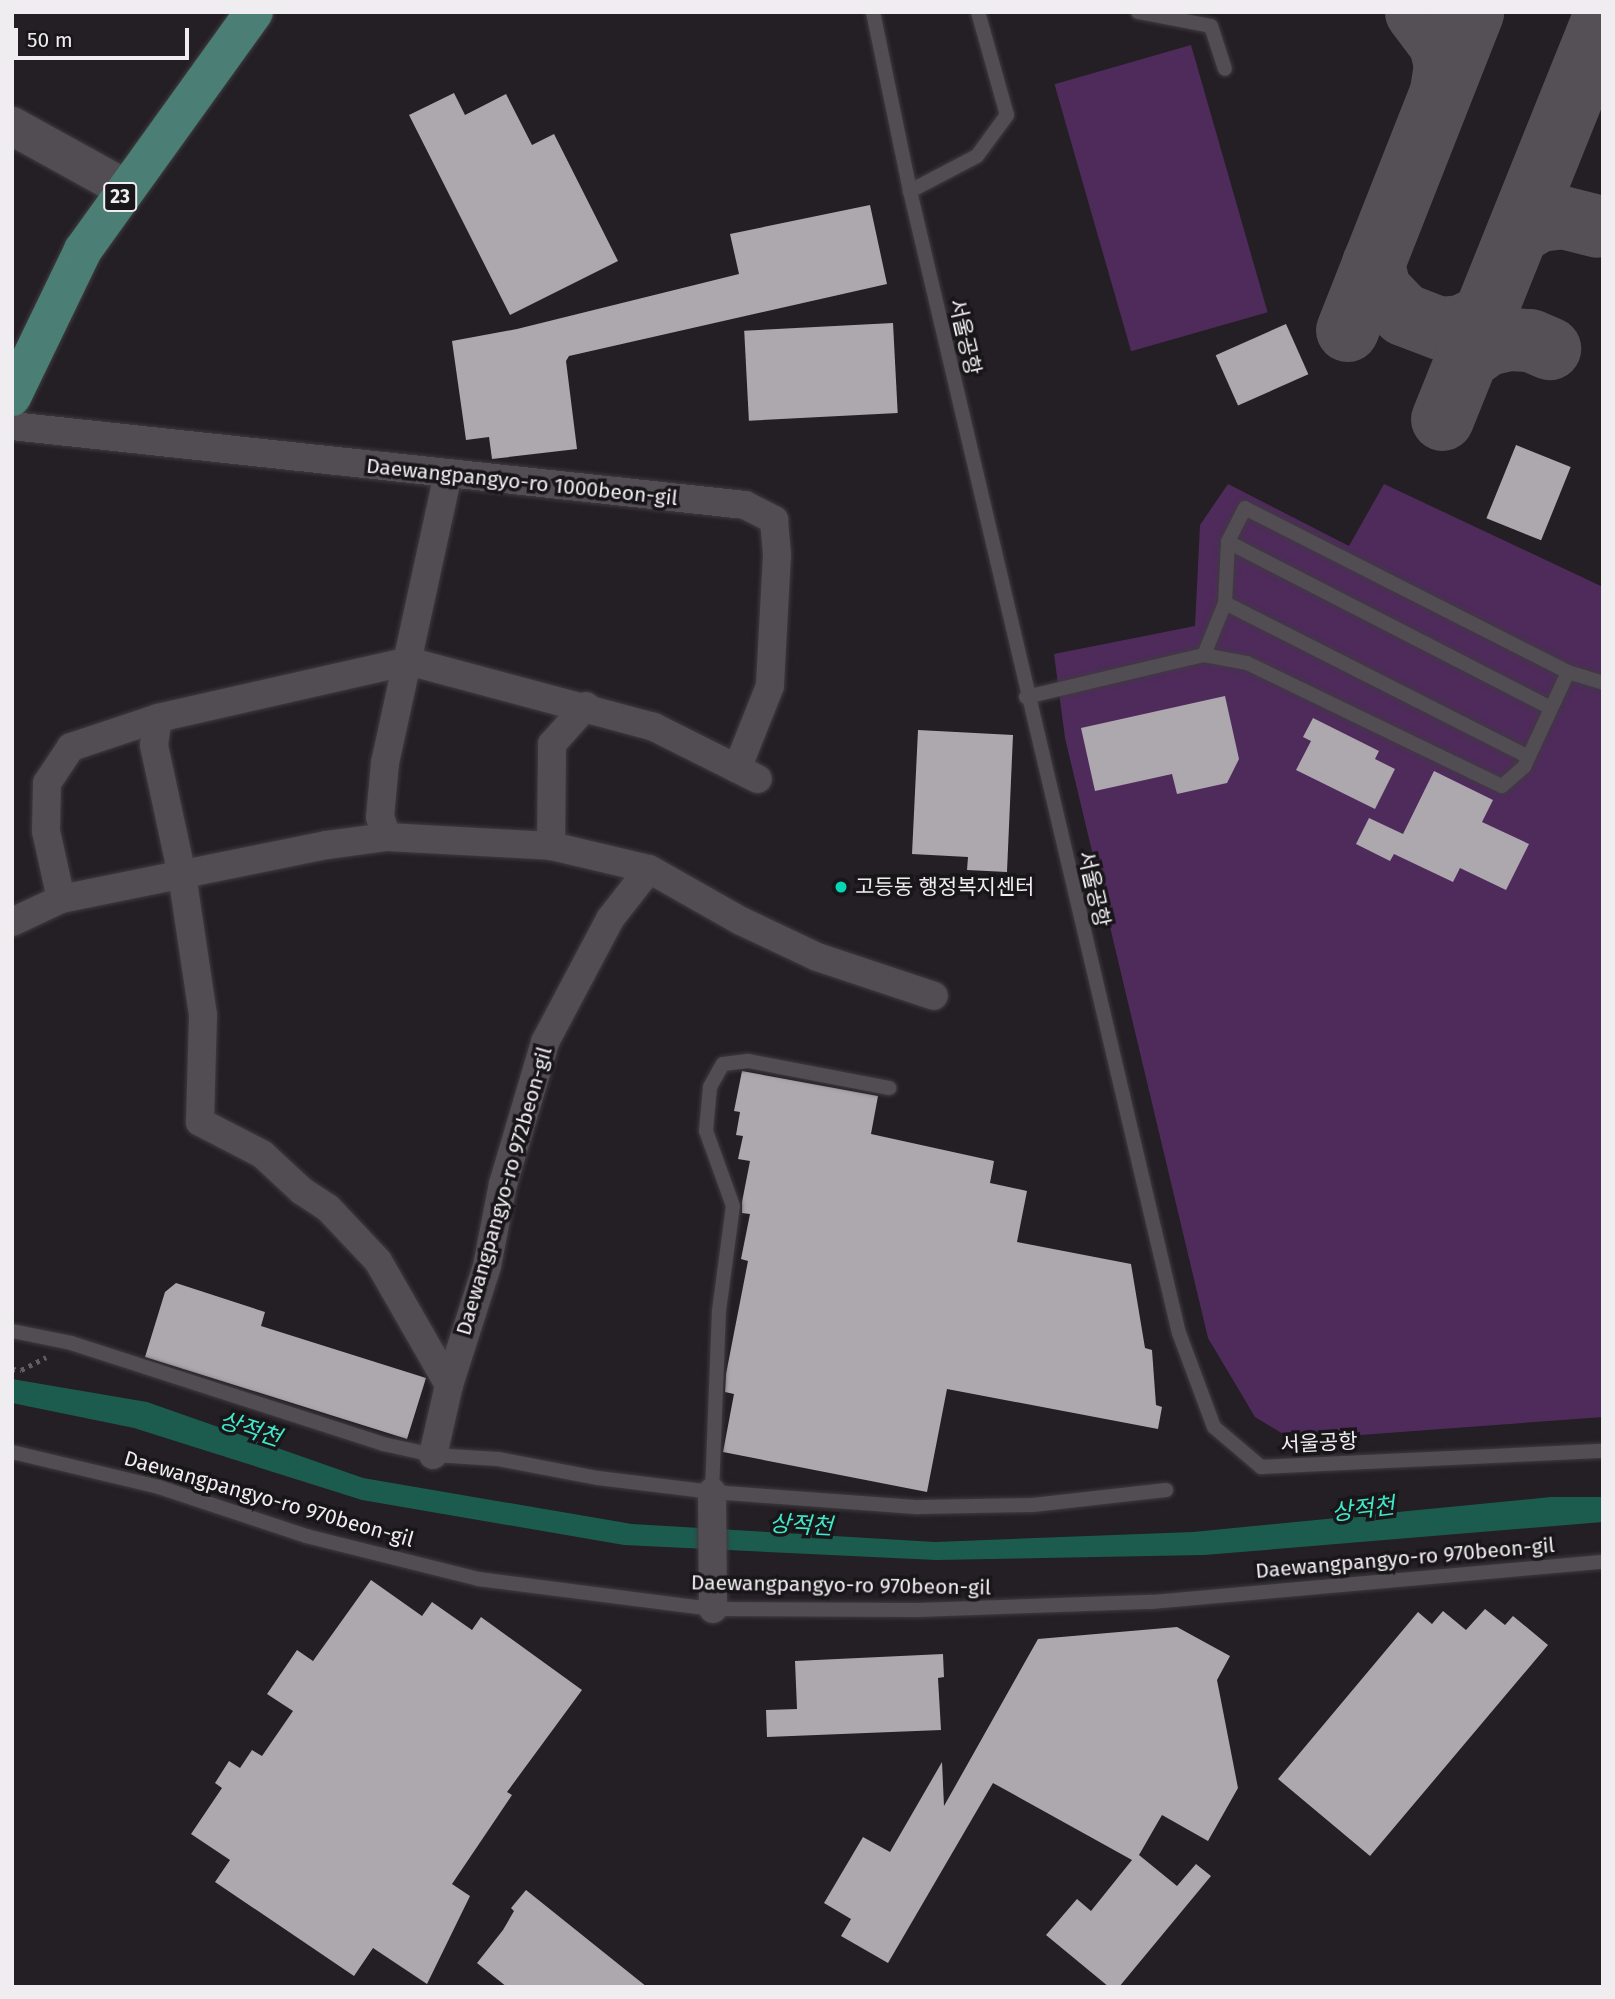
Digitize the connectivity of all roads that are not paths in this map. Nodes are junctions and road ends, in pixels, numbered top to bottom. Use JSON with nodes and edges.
{"nodes":[{"id":1,"x":254,"y":12,"type":"edge"},
{"id":2,"x":873,"y":12,"type":"edge"},
{"id":3,"x":978,"y":12,"type":"edge"},
{"id":4,"x":1138,"y":12,"type":"edge"},
{"id":5,"x":1225,"y":69,"type":"dead end"},
{"id":6,"x":12,"y":126,"type":"edge"},
{"id":7,"x":125,"y":189,"type":"junction"},
{"id":8,"x":910,"y":191,"type":"junction"},
{"id":9,"x":12,"y":397,"type":"edge"},
{"id":10,"x":12,"y":426,"type":"edge"},
{"id":11,"x":448,"y":474,"type":"junction"},
{"id":12,"x":1228,"y":542,"type":"junction"},
{"id":13,"x":1225,"y":603,"type":"junction"},
{"id":14,"x":1204,"y":655,"type":"junction"},
{"id":15,"x":408,"y":661,"type":"junction"},
{"id":16,"x":1567,"y":673,"type":"junction"},
{"id":17,"x":1603,"y":683,"type":"edge"},
{"id":18,"x":1026,"y":697,"type":"junction"},
{"id":19,"x":586,"y":706,"type":"junction"},
{"id":20,"x":1551,"y":708,"type":"junction"},
{"id":21,"x":158,"y":718,"type":"junction"},
{"id":22,"x":1528,"y":757,"type":"junction"},
{"id":23,"x":387,"y":837,"type":"junction"},
{"id":24,"x":551,"y":846,"type":"junction"},
{"id":25,"x":649,"y":869,"type":"junction"},
{"id":26,"x":182,"y":875,"type":"junction"},
{"id":27,"x":61,"y":899,"type":"junction"},
{"id":28,"x":12,"y":922,"type":"edge"},
{"id":29,"x":934,"y":996,"type":"dead end"},
{"id":30,"x":889,"y":1088,"type":"dead end"},
{"id":31,"x":12,"y":1331,"type":"edge"},
{"id":32,"x":449,"y":1385,"type":"junction"},
{"id":33,"x":1603,"y":1451,"type":"edge"},
{"id":34,"x":12,"y":1452,"type":"edge"},
{"id":35,"x":433,"y":1455,"type":"junction"},
{"id":36,"x":1166,"y":1490,"type":"dead end"},
{"id":37,"x":712,"y":1498,"type":"junction"},
{"id":38,"x":1603,"y":1562,"type":"edge"},
{"id":39,"x":711,"y":1602,"type":"junction"}],
"edges":[{"from":1,"to":7,"type":"main road","number":"23"},
{"from":2,"to":8,"type":"lane","name":"서울공항"},
{"from":3,"to":8,"type":"lane"},
{"from":4,"to":5,"type":"lane"},
{"from":6,"to":7,"type":"street"},
{"from":7,"to":9,"type":"main road","number":"23"},
{"from":8,"to":18,"type":"lane","name":"서울공항"},
{"from":10,"to":11,"type":"street","name":"Daewangpangyo-ro 1000beon-gil"},
{"from":11,"to":15,"type":"street"},
{"from":11,"to":19,"type":"street","name":"Daewangpangyo-ro 1000beon-gil"},
{"from":12,"to":13,"type":"lane"},
{"from":12,"to":16,"type":"lane"},
{"from":12,"to":20,"type":"lane"},
{"from":13,"to":14,"type":"lane"},
{"from":13,"to":22,"type":"lane"},
{"from":14,"to":18,"type":"lane"},
{"from":14,"to":22,"type":"lane"},
{"from":15,"to":19,"type":"street"},
{"from":15,"to":21,"type":"street"},
{"from":15,"to":23,"type":"street"},
{"from":16,"to":17,"type":"lane"},
{"from":16,"to":20,"type":"lane"},
{"from":18,"to":33,"type":"lane","name":"서울공항"},
{"from":19,"to":24,"type":"street"},
{"from":20,"to":22,"type":"lane"},
{"from":21,"to":26,"type":"street"},
{"from":21,"to":27,"type":"street"},
{"from":23,"to":24,"type":"street"},
{"from":23,"to":26,"type":"street"},
{"from":24,"to":25,"type":"street"},
{"from":25,"to":29,"type":"street"},
{"from":25,"to":32,"type":"street","name":"Daewangpangyo-ro 972beon-gil"},
{"from":26,"to":27,"type":"street"},
{"from":26,"to":32,"type":"street"},
{"from":27,"to":28,"type":"street"},
{"from":30,"to":37,"type":"lane"},
{"from":31,"to":35,"type":"lane"},
{"from":32,"to":35,"type":"street","name":"Daewangpangyo-ro 972beon-gil"},
{"from":34,"to":39,"type":"lane","name":"Daewangpangyo-ro 970beon-gil"},
{"from":35,"to":37,"type":"lane"},
{"from":36,"to":37,"type":"lane"},
{"from":37,"to":39,"type":"street"},
{"from":38,"to":39,"type":"lane","name":"Daewangpangyo-ro 970beon-gil"}]}
